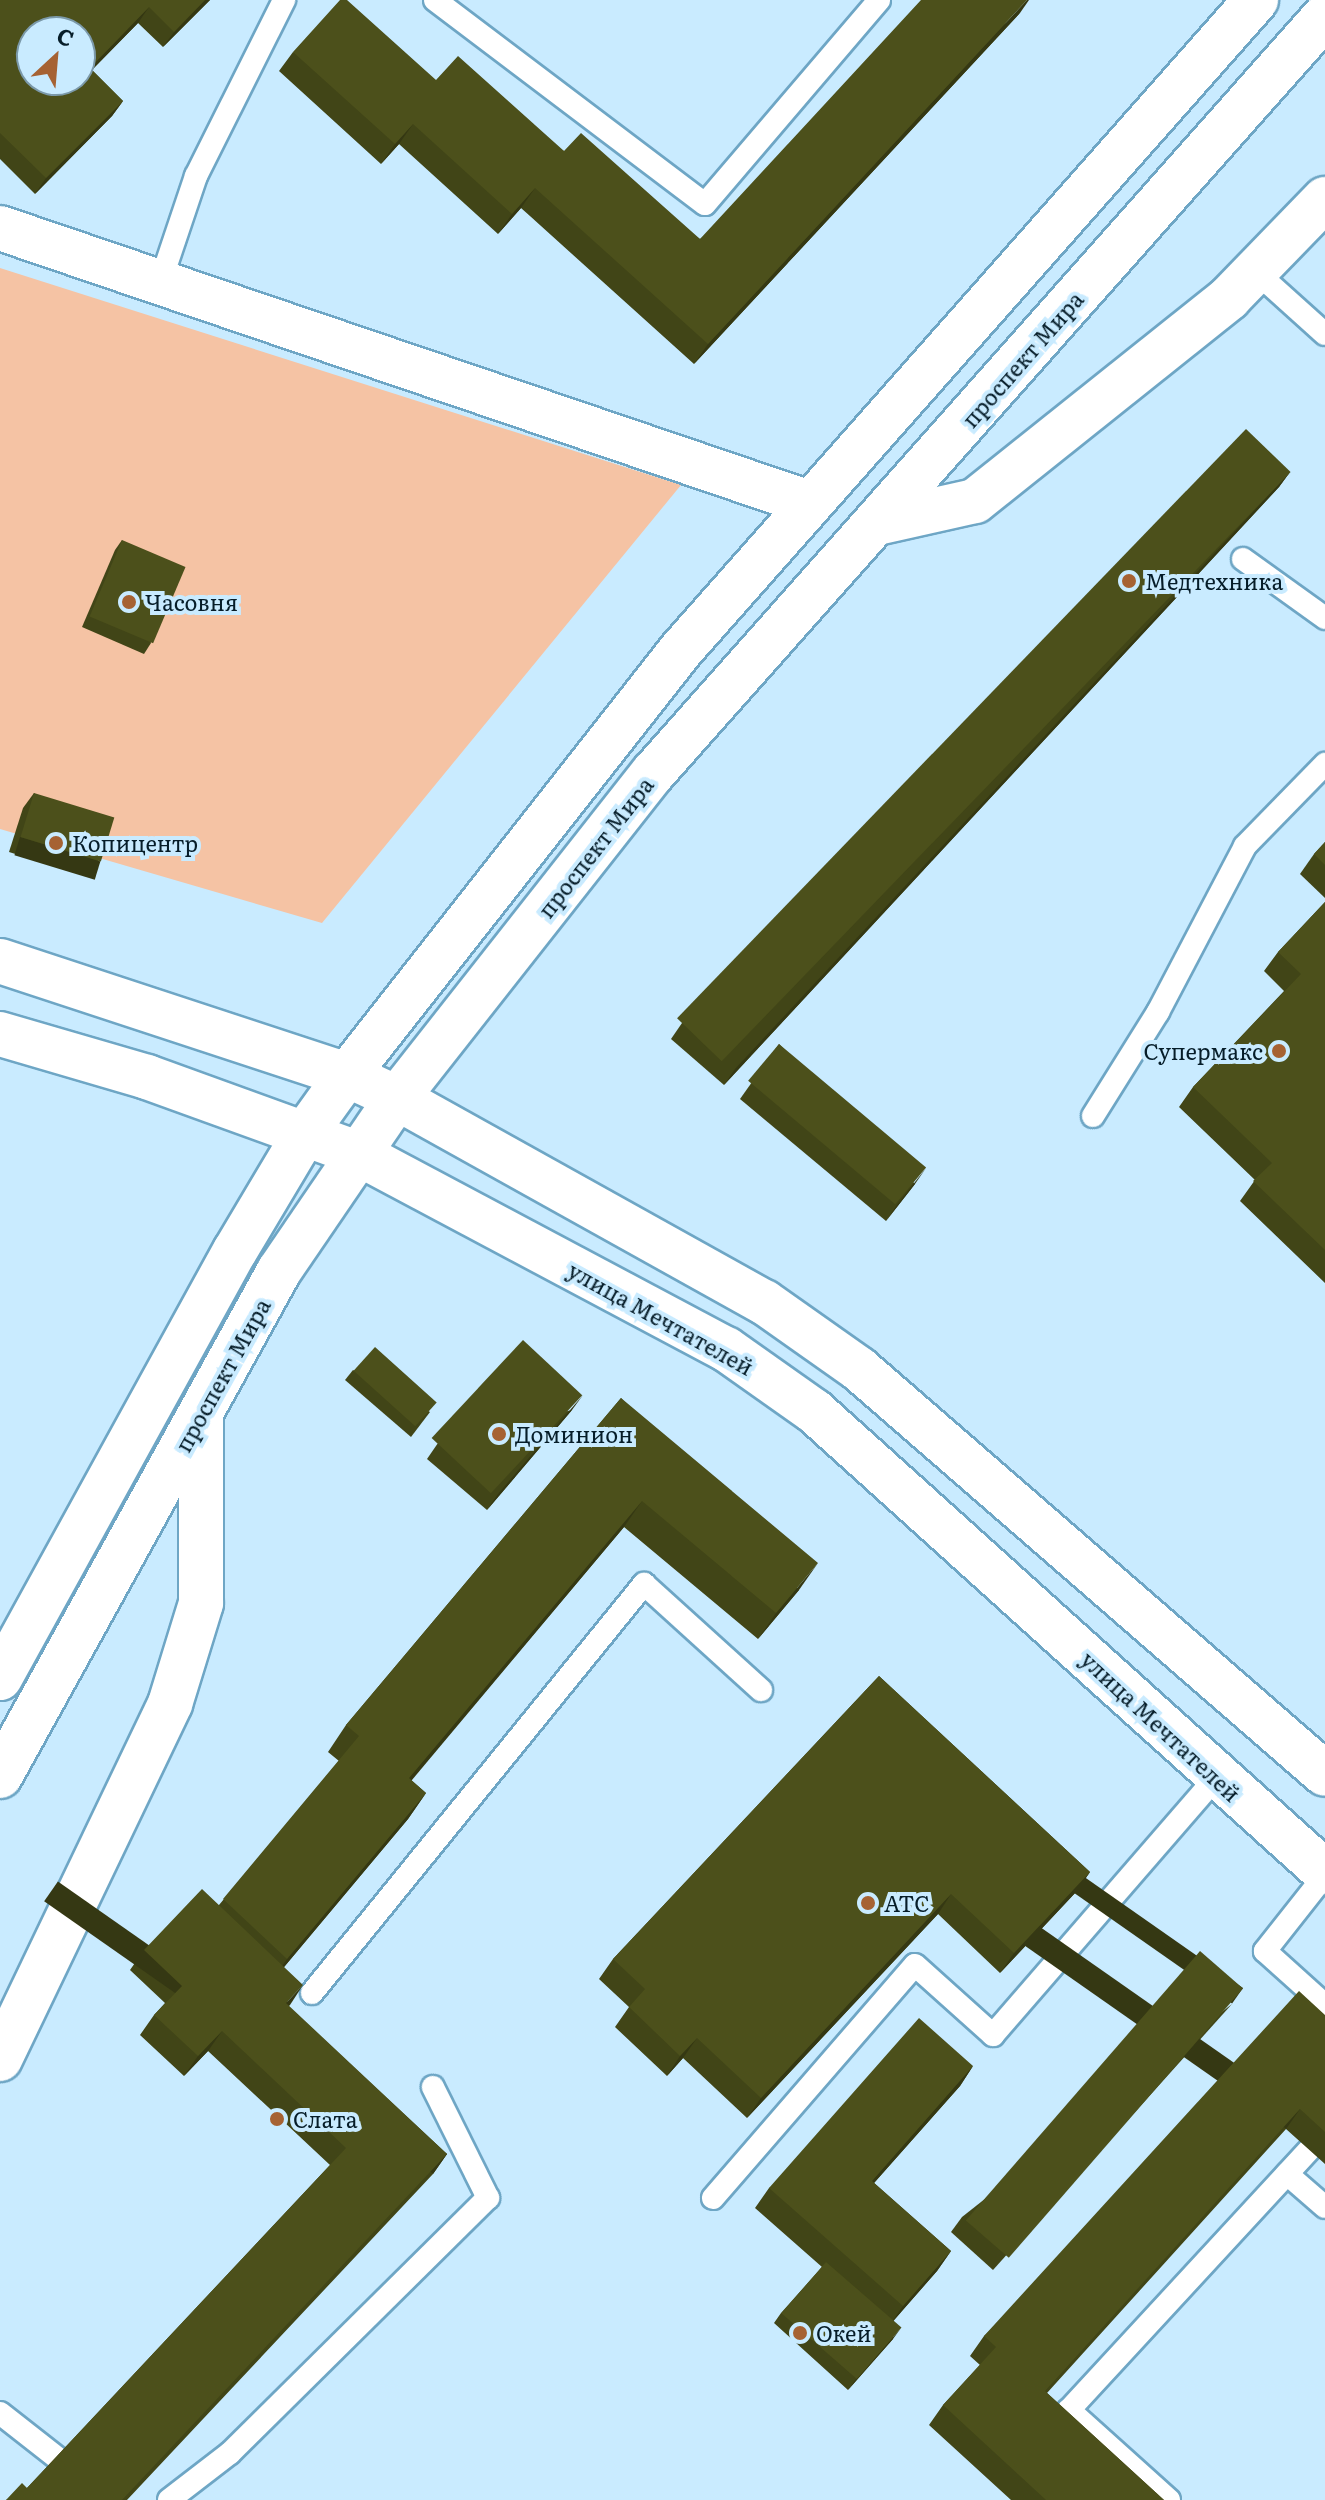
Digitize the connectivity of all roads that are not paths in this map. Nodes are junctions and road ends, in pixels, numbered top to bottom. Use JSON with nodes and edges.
{"nodes":[{"id":1,"x":284,"y":0,"type":"edge"},
{"id":2,"x":435,"y":0,"type":"edge"},
{"id":3,"x":879,"y":0,"type":"edge"},
{"id":4,"x":1256,"y":0,"type":"edge"},
{"id":5,"x":1325,"y":16,"type":"edge"},
{"id":6,"x":1325,"y":199,"type":"edge"},
{"id":7,"x":0,"y":228,"type":"edge"},
{"id":8,"x":1255,"y":271,"type":"junction"},
{"id":9,"x":161,"y":280,"type":"junction"},
{"id":10,"x":1325,"y":334,"type":"edge"},
{"id":11,"x":809,"y":503,"type":"junction"},
{"id":12,"x":877,"y":523,"type":"junction"},
{"id":13,"x":1243,"y":559,"type":"dead end"},
{"id":14,"x":1325,"y":618,"type":"edge"},
{"id":15,"x":1325,"y":764,"type":"edge"},
{"id":16,"x":0,"y":961,"type":"edge"},
{"id":17,"x":0,"y":1034,"type":"edge"},
{"id":18,"x":347,"y":1075,"type":"junction"},
{"id":19,"x":397,"y":1098,"type":"junction"},
{"id":20,"x":1093,"y":1116,"type":"dead end"},
{"id":21,"x":306,"y":1132,"type":"junction"},
{"id":22,"x":357,"y":1153,"type":"junction"},
{"id":23,"x":201,"y":1413,"type":"junction"},
{"id":24,"x":2,"y":1671,"type":"edge"},
{"id":25,"x":761,"y":1690,"type":"dead end"},
{"id":26,"x":1325,"y":1774,"type":"edge"},
{"id":27,"x":0,"y":1776,"type":"edge"},
{"id":28,"x":1216,"y":1778,"type":"junction"},
{"id":29,"x":1325,"y":1873,"type":"edge"},
{"id":30,"x":312,"y":1993,"type":"dead end"},
{"id":31,"x":1325,"y":2005,"type":"edge"},
{"id":32,"x":0,"y":2059,"type":"edge"},
{"id":33,"x":433,"y":2087,"type":"dead end"},
{"id":34,"x":1325,"y":2133,"type":"edge"},
{"id":35,"x":1287,"y":2174,"type":"junction"},
{"id":36,"x":713,"y":2198,"type":"dead end"},
{"id":37,"x":1325,"y":2207,"type":"edge"},
{"id":38,"x":0,"y":2413,"type":"edge"},
{"id":39,"x":111,"y":2500,"type":"edge"},
{"id":40,"x":169,"y":2500,"type":"edge"},
{"id":41,"x":1169,"y":2500,"type":"edge"}],
"edges":[{"from":1,"to":9,"type":"lane"},
{"from":2,"to":3,"type":"lane"},
{"from":4,"to":11,"type":"street"},
{"from":5,"to":12,"type":"street","name":"проспект Мира"},
{"from":6,"to":8,"type":"street"},
{"from":7,"to":9,"type":"street"},
{"from":8,"to":10,"type":"lane"},
{"from":8,"to":12,"type":"street"},
{"from":9,"to":11,"type":"street"},
{"from":11,"to":18,"type":"street"},
{"from":12,"to":19,"type":"street","name":"проспект Мира"},
{"from":13,"to":14,"type":"lane"},
{"from":15,"to":20,"type":"lane"},
{"from":16,"to":18,"type":"street"},
{"from":17,"to":21,"type":"street","name":"улица Мечтателей"},
{"from":18,"to":19,"type":"street"},
{"from":18,"to":21,"type":"street"},
{"from":19,"to":22,"type":"street","name":"проспект Мира"},
{"from":19,"to":26,"type":"street"},
{"from":21,"to":22,"type":"street","name":"улица Мечтателей"},
{"from":21,"to":24,"type":"street"},
{"from":22,"to":23,"type":"street","name":"проспект Мира"},
{"from":22,"to":28,"type":"street","name":"улица Мечтателей"},
{"from":23,"to":27,"type":"street","name":"проспект Мира"},
{"from":23,"to":32,"type":"street"},
{"from":25,"to":30,"type":"lane"},
{"from":28,"to":29,"type":"street","name":"улица Мечтателей"},
{"from":28,"to":36,"type":"lane"},
{"from":29,"to":31,"type":"lane"},
{"from":33,"to":40,"type":"lane"},
{"from":34,"to":35,"type":"lane"},
{"from":35,"to":37,"type":"lane"},
{"from":35,"to":41,"type":"lane"},
{"from":38,"to":39,"type":"lane"}]}
